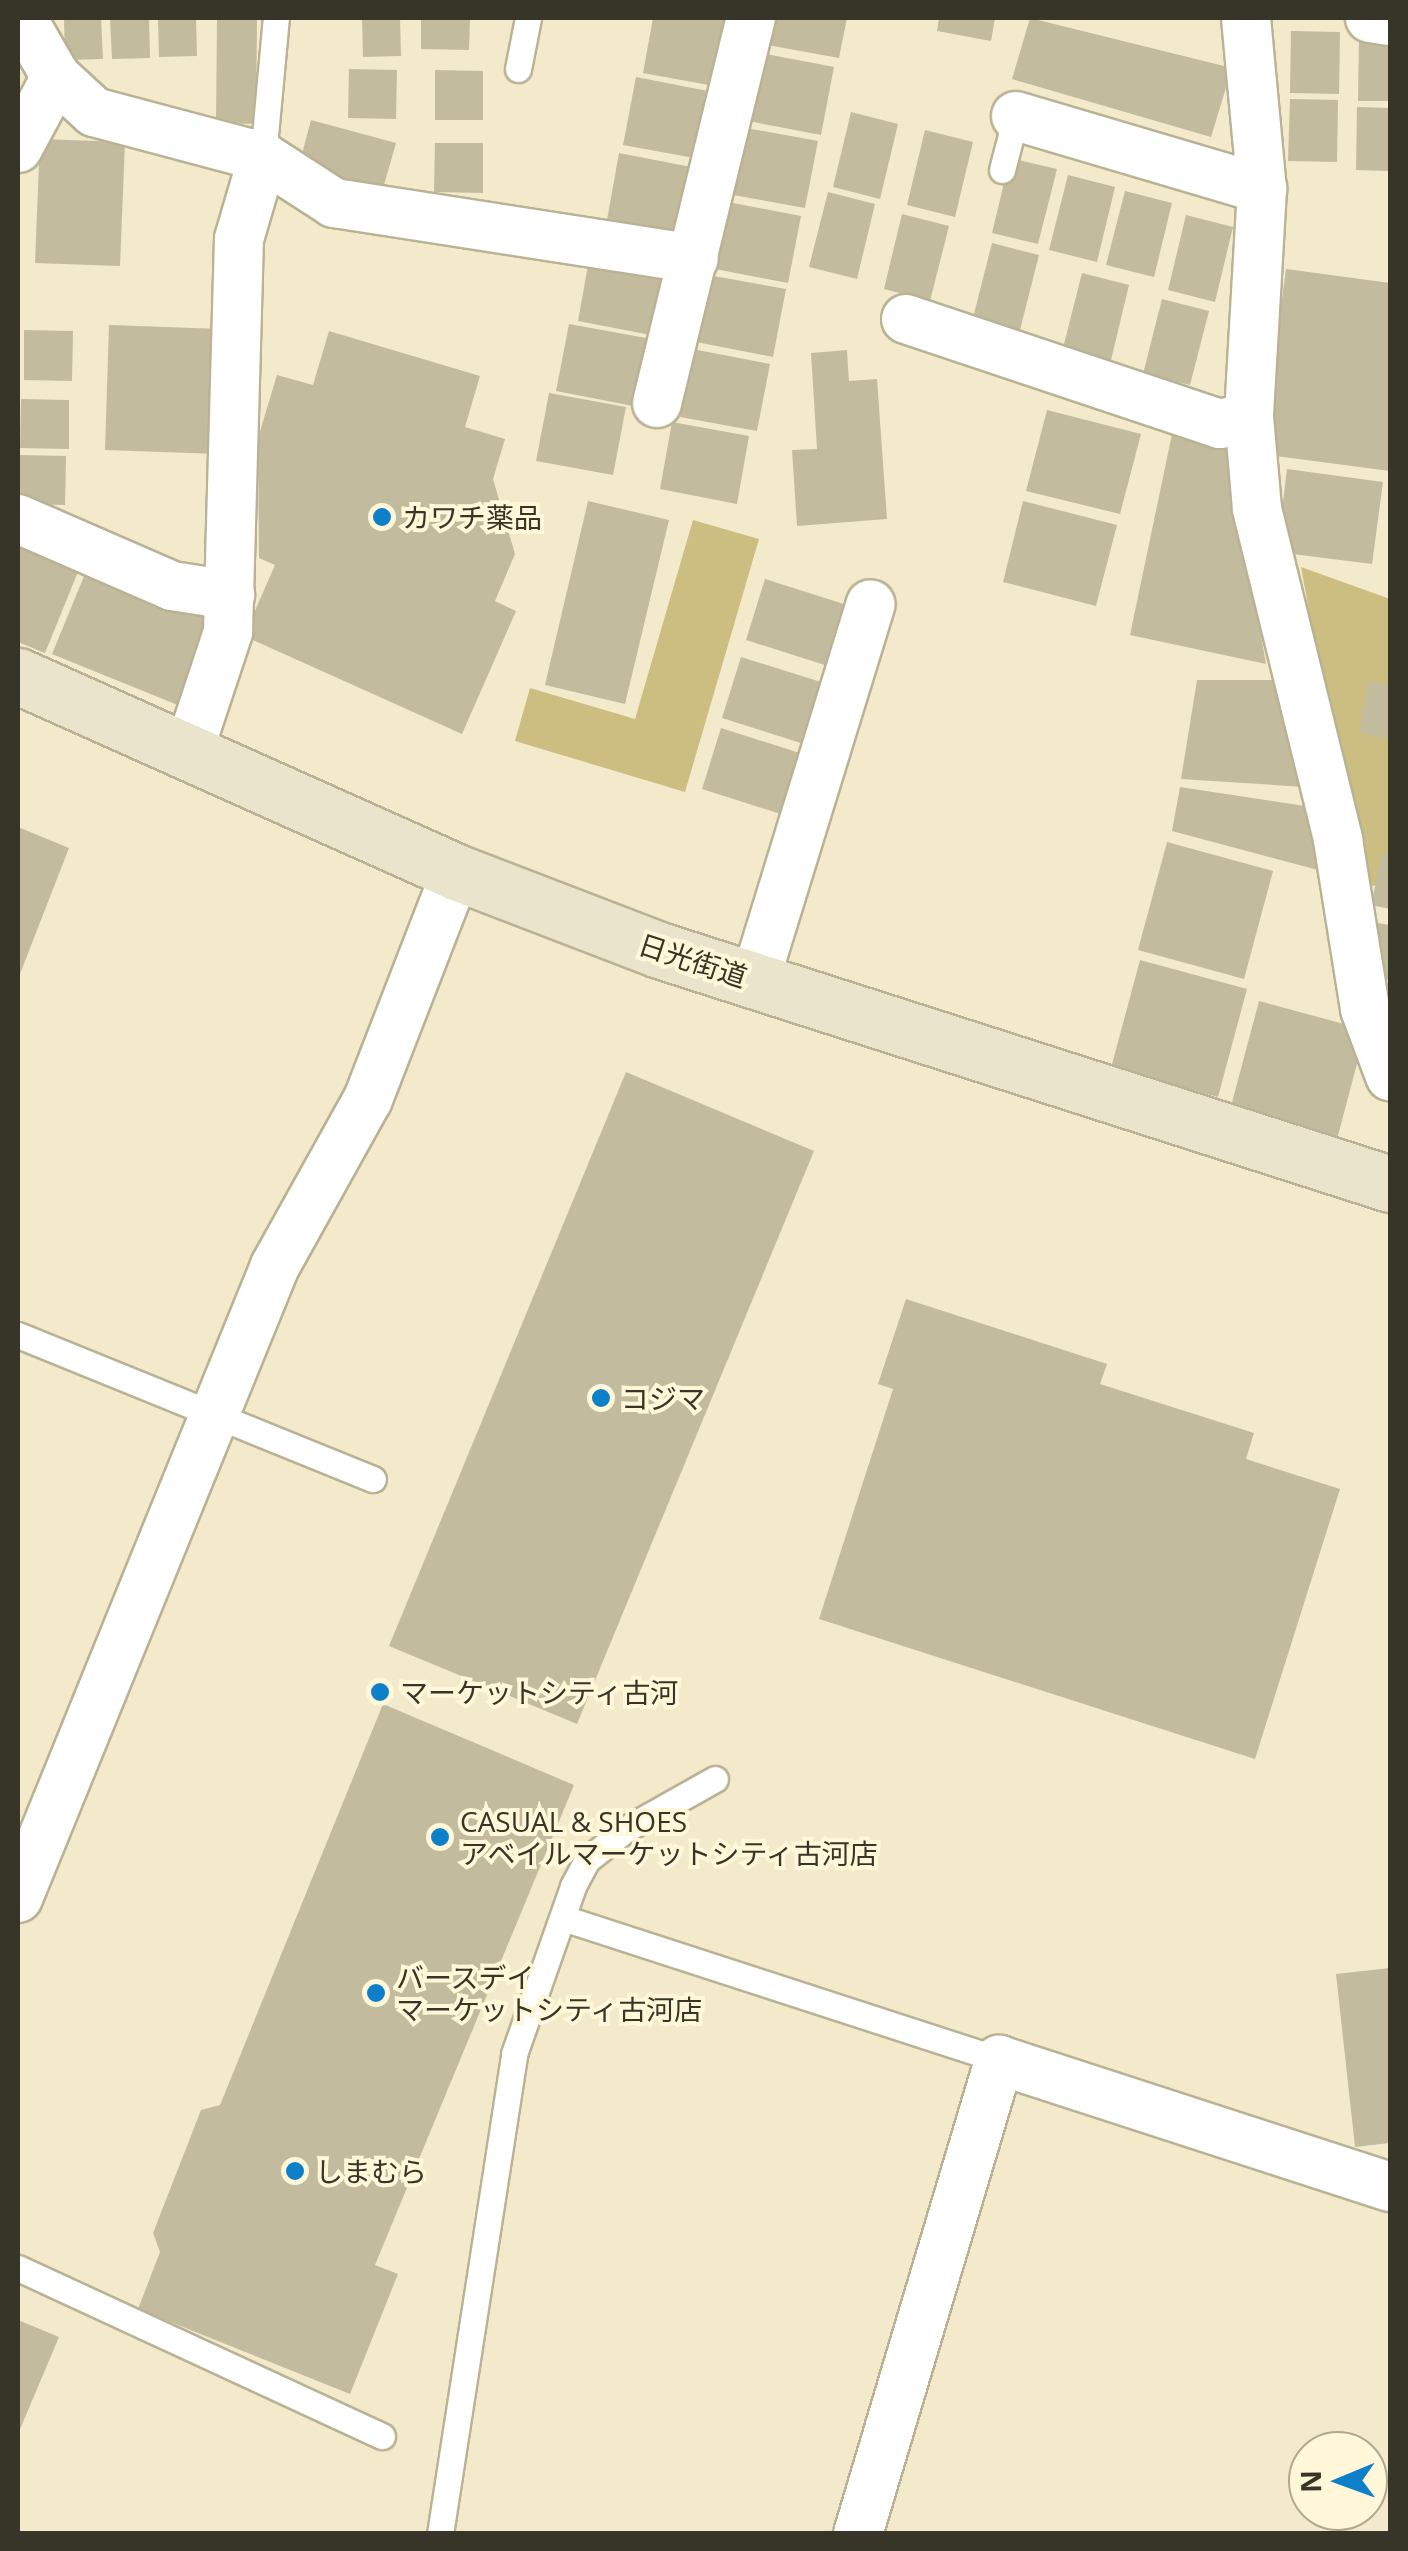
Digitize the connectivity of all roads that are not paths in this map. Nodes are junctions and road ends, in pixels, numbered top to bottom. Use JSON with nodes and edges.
{"nodes":[{"id":1,"x":22,"y":18,"type":"edge"},
{"id":2,"x":276,"y":18,"type":"edge"},
{"id":3,"x":528,"y":18,"type":"edge"},
{"id":4,"x":751,"y":18,"type":"edge"},
{"id":5,"x":1246,"y":18,"type":"edge"},
{"id":6,"x":1370,"y":18,"type":"edge"},
{"id":7,"x":1390,"y":21,"type":"edge"},
{"id":8,"x":518,"y":69,"type":"dead end"},
{"id":9,"x":56,"y":77,"type":"junction"},
{"id":10,"x":1016,"y":116,"type":"joint"},
{"id":11,"x":18,"y":148,"type":"edge"},
{"id":12,"x":263,"y":157,"type":"junction"},
{"id":13,"x":1002,"y":170,"type":"dead end"},
{"id":14,"x":1262,"y":189,"type":"junction"},
{"id":15,"x":694,"y":259,"type":"junction"},
{"id":16,"x":906,"y":320,"type":"dead end"},
{"id":17,"x":658,"y":403,"type":"dead end"},
{"id":18,"x":1249,"y":417,"type":"junction"},
{"id":19,"x":18,"y":519,"type":"edge"},
{"id":20,"x":230,"y":595,"type":"junction"},
{"id":21,"x":871,"y":604,"type":"dead end"},
{"id":22,"x":18,"y":676,"type":"edge"},
{"id":23,"x":188,"y":753,"type":"junction"},
{"id":24,"x":456,"y":872,"type":"junction"},
{"id":25,"x":755,"y":980,"type":"junction"},
{"id":26,"x":1390,"y":1076,"type":"edge"},
{"id":27,"x":1390,"y":1184,"type":"edge"},
{"id":28,"x":18,"y":1335,"type":"edge"},
{"id":29,"x":214,"y":1414,"type":"junction"},
{"id":30,"x":373,"y":1478,"type":"dead end"},
{"id":31,"x":716,"y":1779,"type":"dead end"},
{"id":32,"x":18,"y":1898,"type":"edge"},
{"id":33,"x":563,"y":1918,"type":"junction"},
{"id":34,"x":998,"y":2060,"type":"junction"},
{"id":35,"x":1390,"y":2187,"type":"edge"},
{"id":36,"x":18,"y":2268,"type":"edge"},
{"id":37,"x":382,"y":2436,"type":"dead end"},
{"id":38,"x":440,"y":2534,"type":"edge"},
{"id":39,"x":858,"y":2534,"type":"edge"}],
"edges":[{"from":1,"to":9,"type":"street"},
{"from":2,"to":12,"type":"lane"},
{"from":3,"to":8,"type":"lane"},
{"from":4,"to":15,"type":"street"},
{"from":5,"to":14,"type":"street"},
{"from":6,"to":7,"type":"street"},
{"from":9,"to":11,"type":"street"},
{"from":9,"to":12,"type":"street"},
{"from":10,"to":13,"type":"lane"},
{"from":10,"to":14,"type":"street"},
{"from":12,"to":15,"type":"street"},
{"from":12,"to":20,"type":"street"},
{"from":14,"to":18,"type":"street"},
{"from":15,"to":17,"type":"street"},
{"from":16,"to":18,"type":"street"},
{"from":18,"to":26,"type":"street"},
{"from":19,"to":20,"type":"street"},
{"from":20,"to":23,"type":"street"},
{"from":21,"to":25,"type":"street"},
{"from":22,"to":23,"type":"main road","name":"日光街道"},
{"from":23,"to":24,"type":"main road","name":"日光街道"},
{"from":24,"to":25,"type":"main road","name":"日光街道"},
{"from":24,"to":29,"type":"street"},
{"from":25,"to":27,"type":"main road","name":"日光街道"},
{"from":28,"to":29,"type":"lane"},
{"from":29,"to":30,"type":"lane"},
{"from":29,"to":32,"type":"street"},
{"from":31,"to":33,"type":"lane"},
{"from":33,"to":34,"type":"lane"},
{"from":33,"to":38,"type":"lane"},
{"from":34,"to":35,"type":"street"},
{"from":34,"to":39,"type":"street"},
{"from":36,"to":37,"type":"lane"}]}
